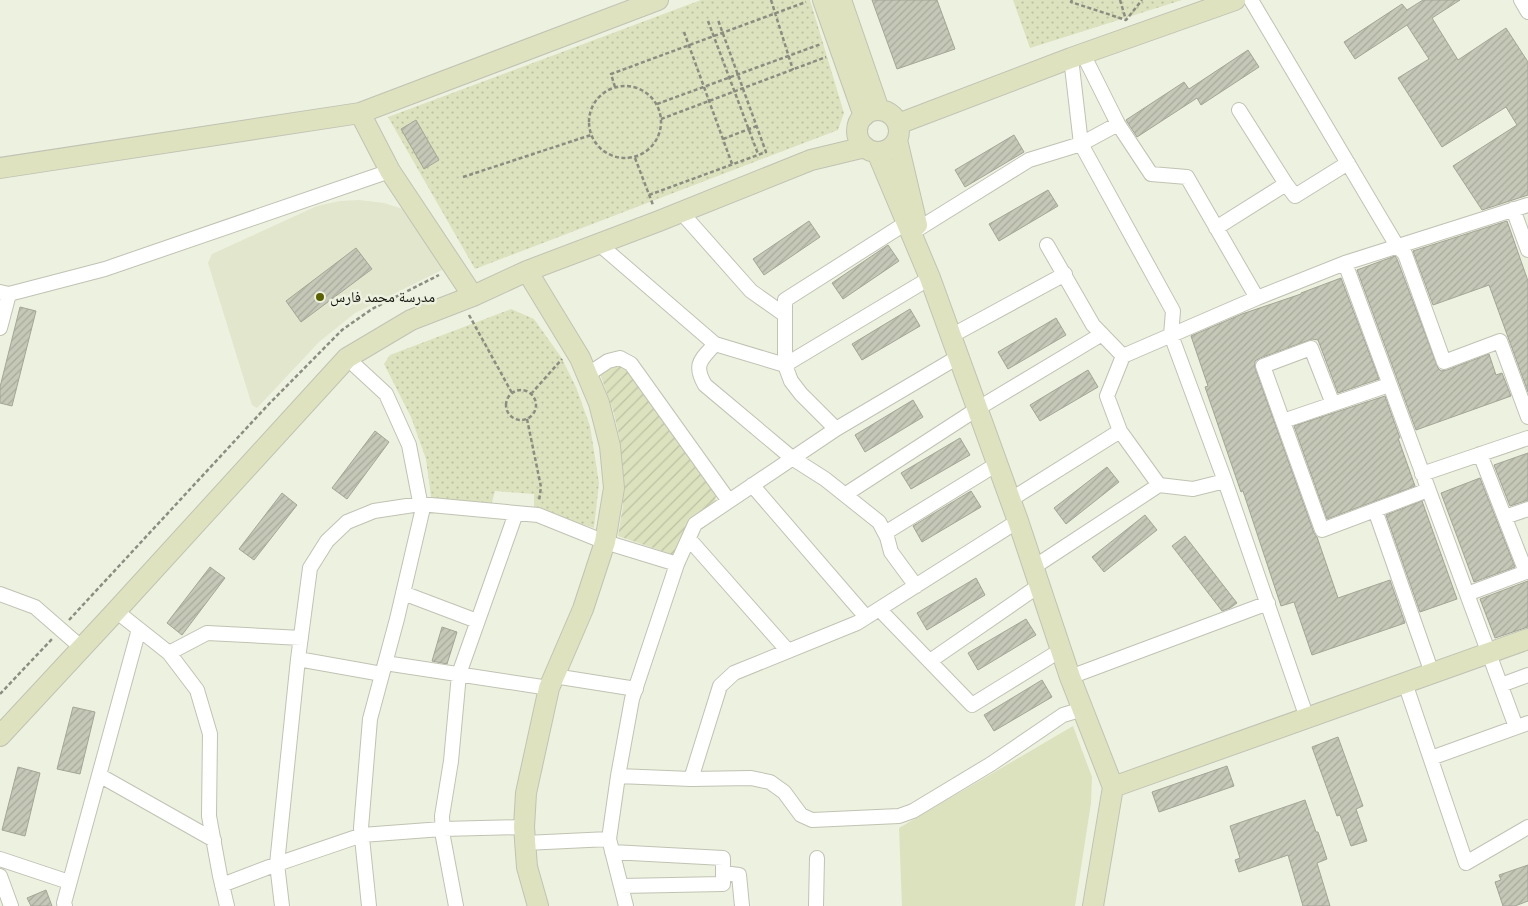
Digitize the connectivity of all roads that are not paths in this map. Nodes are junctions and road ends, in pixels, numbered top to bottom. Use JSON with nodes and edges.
{"nodes":[{"id":1,"x":658,"y":0,"type":"edge"},
{"id":2,"x":823,"y":0,"type":"edge"},
{"id":3,"x":840,"y":0,"type":"edge"},
{"id":4,"x":1235,"y":0,"type":"edge"},
{"id":5,"x":1251,"y":0,"type":"edge"},
{"id":6,"x":1521,"y":0,"type":"edge"},
{"id":7,"x":1528,"y":12,"type":"edge"},
{"id":8,"x":1077,"y":56,"type":"junction"},
{"id":9,"x":1239,"y":110,"type":"dead end"},
{"id":10,"x":360,"y":114,"type":"junction"},
{"id":11,"x":867,"y":117,"type":"junction"},
{"id":12,"x":1118,"y":124,"type":"junction"},
{"id":13,"x":897,"y":132,"type":"junction"},
{"id":14,"x":1081,"y":144,"type":"junction"},
{"id":15,"x":871,"y":149,"type":"junction"},
{"id":16,"x":811,"y":160,"type":"junction"},
{"id":17,"x":1348,"y":163,"type":"junction"},
{"id":18,"x":0,"y":168,"type":"edge"},
{"id":19,"x":390,"y":171,"type":"junction"},
{"id":20,"x":1286,"y":184,"type":"junction"},
{"id":21,"x":1528,"y":205,"type":"edge"},
{"id":22,"x":1513,"y":209,"type":"junction"},
{"id":23,"x":681,"y":212,"type":"junction"},
{"id":24,"x":912,"y":226,"type":"junction"},
{"id":25,"x":1216,"y":228,"type":"junction"},
{"id":26,"x":599,"y":244,"type":"junction"},
{"id":27,"x":1047,"y":244,"type":"dead end"},
{"id":28,"x":1397,"y":246,"type":"junction"},
{"id":29,"x":1528,"y":250,"type":"edge"},
{"id":30,"x":1344,"y":263,"type":"junction"},
{"id":31,"x":527,"y":272,"type":"junction"},
{"id":32,"x":1064,"y":274,"type":"junction"},
{"id":33,"x":930,"y":278,"type":"junction"},
{"id":34,"x":4,"y":293,"type":"edge"},
{"id":35,"x":1257,"y":298,"type":"junction"},
{"id":36,"x":467,"y":299,"type":"junction"},
{"id":37,"x":785,"y":316,"type":"junction"},
{"id":38,"x":0,"y":328,"type":"edge"},
{"id":39,"x":1102,"y":334,"type":"junction"},
{"id":40,"x":1171,"y":335,"type":"junction"},
{"id":41,"x":951,"y":336,"type":"junction"},
{"id":42,"x":715,"y":344,"type":"junction"},
{"id":43,"x":1122,"y":356,"type":"junction"},
{"id":44,"x":958,"y":357,"type":"junction"},
{"id":45,"x":347,"y":358,"type":"junction"},
{"id":46,"x":786,"y":365,"type":"junction"},
{"id":47,"x":587,"y":374,"type":"junction"},
{"id":48,"x":1389,"y":385,"type":"junction"},
{"id":49,"x":1333,"y":404,"type":"junction"},
{"id":50,"x":977,"y":409,"type":"junction"},
{"id":51,"x":1528,"y":417,"type":"edge"},
{"id":52,"x":1283,"y":421,"type":"junction"},
{"id":53,"x":836,"y":429,"type":"junction"},
{"id":54,"x":1120,"y":431,"type":"junction"},
{"id":55,"x":1528,"y":438,"type":"edge"},
{"id":56,"x":1480,"y":454,"type":"junction"},
{"id":57,"x":792,"y":458,"type":"junction"},
{"id":58,"x":997,"y":464,"type":"junction"},
{"id":59,"x":1422,"y":474,"type":"junction"},
{"id":60,"x":1225,"y":481,"type":"junction"},
{"id":61,"x":752,"y":485,"type":"junction"},
{"id":62,"x":1159,"y":485,"type":"junction"},
{"id":63,"x":1428,"y":490,"type":"junction"},
{"id":64,"x":846,"y":494,"type":"junction"},
{"id":65,"x":1010,"y":500,"type":"junction"},
{"id":66,"x":729,"y":501,"type":"junction"},
{"id":67,"x":420,"y":504,"type":"junction"},
{"id":68,"x":1528,"y":509,"type":"edge"},
{"id":69,"x":1375,"y":510,"type":"junction"},
{"id":70,"x":516,"y":513,"type":"junction"},
{"id":71,"x":1505,"y":517,"type":"junction"},
{"id":72,"x":1018,"y":521,"type":"junction"},
{"id":73,"x":885,"y":533,"type":"junction"},
{"id":74,"x":689,"y":539,"type":"junction"},
{"id":75,"x":605,"y":542,"type":"junction"},
{"id":76,"x":678,"y":564,"type":"junction"},
{"id":77,"x":1037,"y":576,"type":"junction"},
{"id":78,"x":916,"y":586,"type":"junction"},
{"id":79,"x":403,"y":593,"type":"junction"},
{"id":80,"x":0,"y":594,"type":"edge"},
{"id":81,"x":1467,"y":594,"type":"junction"},
{"id":82,"x":1268,"y":603,"type":"junction"},
{"id":83,"x":880,"y":609,"type":"junction"},
{"id":84,"x":116,"y":612,"type":"junction"},
{"id":85,"x":866,"y":617,"type":"junction"},
{"id":86,"x":477,"y":621,"type":"junction"},
{"id":87,"x":139,"y":629,"type":"junction"},
{"id":88,"x":301,"y":638,"type":"junction"},
{"id":89,"x":1528,"y":638,"type":"edge"},
{"id":90,"x":82,"y":648,"type":"junction"},
{"id":91,"x":1061,"y":650,"type":"junction"},
{"id":92,"x":788,"y":651,"type":"junction"},
{"id":93,"x":1490,"y":652,"type":"junction"},
{"id":94,"x":169,"y":653,"type":"junction"},
{"id":95,"x":298,"y":659,"type":"junction"},
{"id":96,"x":930,"y":662,"type":"junction"},
{"id":97,"x":384,"y":668,"type":"junction"},
{"id":98,"x":1432,"y":673,"type":"junction"},
{"id":99,"x":459,"y":674,"type":"junction"},
{"id":100,"x":1528,"y":675,"type":"edge"},
{"id":101,"x":1070,"y":677,"type":"junction"},
{"id":102,"x":551,"y":682,"type":"junction"},
{"id":103,"x":1405,"y":682,"type":"junction"},
{"id":104,"x":1501,"y":685,"type":"junction"},
{"id":105,"x":636,"y":689,"type":"junction"},
{"id":106,"x":1083,"y":709,"type":"junction"},
{"id":107,"x":1307,"y":718,"type":"junction"},
{"id":108,"x":1522,"y":725,"type":"edge"},
{"id":109,"x":0,"y":736,"type":"edge"},
{"id":110,"x":1431,"y":758,"type":"junction"},
{"id":111,"x":99,"y":775,"type":"junction"},
{"id":112,"x":618,"y":776,"type":"junction"},
{"id":113,"x":691,"y":779,"type":"junction"},
{"id":114,"x":1113,"y":787,"type":"junction"},
{"id":115,"x":1528,"y":827,"type":"edge"},
{"id":116,"x":442,"y":828,"type":"junction"},
{"id":117,"x":362,"y":835,"type":"junction"},
{"id":118,"x":524,"y":835,"type":"junction"},
{"id":119,"x":214,"y":840,"type":"junction"},
{"id":120,"x":610,"y":845,"type":"junction"},
{"id":121,"x":817,"y":858,"type":"dead end"},
{"id":122,"x":0,"y":859,"type":"edge"},
{"id":123,"x":277,"y":864,"type":"junction"},
{"id":124,"x":722,"y":873,"type":"junction"},
{"id":125,"x":0,"y":876,"type":"edge"},
{"id":126,"x":70,"y":882,"type":"junction"},
{"id":127,"x":222,"y":885,"type":"junction"},
{"id":128,"x":621,"y":886,"type":"junction"},
{"id":129,"x":11,"y":906,"type":"edge"},
{"id":130,"x":65,"y":906,"type":"edge"},
{"id":131,"x":227,"y":906,"type":"edge"},
{"id":132,"x":282,"y":906,"type":"edge"},
{"id":133,"x":369,"y":906,"type":"edge"},
{"id":134,"x":456,"y":906,"type":"edge"},
{"id":135,"x":538,"y":906,"type":"edge"},
{"id":136,"x":626,"y":906,"type":"edge"},
{"id":137,"x":742,"y":906,"type":"edge"},
{"id":138,"x":816,"y":906,"type":"edge"},
{"id":139,"x":1093,"y":906,"type":"edge"}],
"edges":[{"from":1,"to":10,"type":"main road"},
{"from":2,"to":11,"type":"main road"},
{"from":3,"to":11,"type":"main road"},
{"from":4,"to":8,"type":"main road"},
{"from":5,"to":17,"type":"street"},
{"from":6,"to":7,"type":"street"},
{"from":8,"to":12,"type":"street"},
{"from":8,"to":13,"type":"main road"},
{"from":8,"to":14,"type":"street"},
{"from":9,"to":20,"type":"street"},
{"from":10,"to":18,"type":"main road"},
{"from":10,"to":19,"type":"main road"},
{"from":11,"to":13,"type":"main road"},
{"from":11,"to":15,"type":"main road"},
{"from":11,"to":16,"type":"main road"},
{"from":12,"to":14,"type":"street"},
{"from":12,"to":25,"type":"street"},
{"from":13,"to":15,"type":"main road"},
{"from":13,"to":24,"type":"main road"},
{"from":14,"to":24,"type":"street"},
{"from":14,"to":40,"type":"street"},
{"from":15,"to":16,"type":"main road"},
{"from":15,"to":24,"type":"main road"},
{"from":16,"to":23,"type":"main road"},
{"from":17,"to":20,"type":"street"},
{"from":17,"to":28,"type":"street"},
{"from":19,"to":34,"type":"street"},
{"from":19,"to":36,"type":"main road"},
{"from":20,"to":25,"type":"street"},
{"from":21,"to":22,"type":"street"},
{"from":22,"to":28,"type":"street"},
{"from":22,"to":29,"type":"street"},
{"from":23,"to":26,"type":"main road"},
{"from":23,"to":37,"type":"street"},
{"from":24,"to":33,"type":"main road"},
{"from":24,"to":37,"type":"street"},
{"from":25,"to":35,"type":"street"},
{"from":26,"to":31,"type":"main road"},
{"from":26,"to":42,"type":"street"},
{"from":27,"to":32,"type":"street"},
{"from":28,"to":30,"type":"street"},
{"from":28,"to":51,"type":"street"},
{"from":30,"to":35,"type":"street"},
{"from":30,"to":48,"type":"street"},
{"from":31,"to":36,"type":"main road"},
{"from":31,"to":47,"type":"main road"},
{"from":32,"to":39,"type":"street"},
{"from":32,"to":41,"type":"street"},
{"from":33,"to":41,"type":"main road"},
{"from":33,"to":46,"type":"street"},
{"from":34,"to":38,"type":"street"},
{"from":35,"to":40,"type":"street"},
{"from":36,"to":45,"type":"main road"},
{"from":37,"to":46,"type":"street"},
{"from":39,"to":43,"type":"street"},
{"from":39,"to":50,"type":"street"},
{"from":40,"to":43,"type":"street"},
{"from":40,"to":60,"type":"street"},
{"from":41,"to":44,"type":"main road"},
{"from":42,"to":46,"type":"street"},
{"from":42,"to":57,"type":"street"},
{"from":43,"to":54,"type":"street"},
{"from":44,"to":50,"type":"main road"},
{"from":44,"to":53,"type":"street"},
{"from":45,"to":67,"type":"street"},
{"from":45,"to":84,"type":"main road"},
{"from":46,"to":53,"type":"street"},
{"from":47,"to":66,"type":"street"},
{"from":47,"to":75,"type":"main road"},
{"from":48,"to":49,"type":"street"},
{"from":48,"to":59,"type":"street"},
{"from":49,"to":52,"type":"street"},
{"from":49,"to":52,"type":"street"},
{"from":50,"to":58,"type":"main road"},
{"from":50,"to":64,"type":"street"},
{"from":52,"to":69,"type":"street"},
{"from":53,"to":57,"type":"street"},
{"from":54,"to":62,"type":"street"},
{"from":54,"to":65,"type":"street"},
{"from":55,"to":56,"type":"street"},
{"from":56,"to":59,"type":"street"},
{"from":56,"to":71,"type":"street"},
{"from":57,"to":61,"type":"street"},
{"from":57,"to":64,"type":"street"},
{"from":58,"to":65,"type":"main road"},
{"from":58,"to":73,"type":"street"},
{"from":59,"to":63,"type":"street"},
{"from":60,"to":62,"type":"street"},
{"from":60,"to":82,"type":"street"},
{"from":61,"to":66,"type":"street"},
{"from":61,"to":85,"type":"street"},
{"from":62,"to":77,"type":"street"},
{"from":63,"to":69,"type":"street"},
{"from":63,"to":81,"type":"street"},
{"from":64,"to":73,"type":"street"},
{"from":65,"to":72,"type":"main road"},
{"from":66,"to":74,"type":"street"},
{"from":67,"to":70,"type":"street"},
{"from":67,"to":79,"type":"street"},
{"from":67,"to":88,"type":"street"},
{"from":68,"to":71,"type":"street"},
{"from":69,"to":98,"type":"street"},
{"from":70,"to":75,"type":"street"},
{"from":70,"to":86,"type":"street"},
{"from":71,"to":81,"type":"street"},
{"from":72,"to":77,"type":"main road"},
{"from":72,"to":78,"type":"street"},
{"from":73,"to":78,"type":"street"},
{"from":74,"to":76,"type":"street"},
{"from":74,"to":92,"type":"street"},
{"from":75,"to":76,"type":"street"},
{"from":75,"to":102,"type":"main road"},
{"from":76,"to":105,"type":"street"},
{"from":77,"to":91,"type":"main road"},
{"from":77,"to":96,"type":"street"},
{"from":78,"to":83,"type":"street"},
{"from":79,"to":86,"type":"street"},
{"from":79,"to":97,"type":"street"},
{"from":80,"to":90,"type":"street"},
{"from":81,"to":93,"type":"street"},
{"from":82,"to":101,"type":"street"},
{"from":82,"to":107,"type":"street"},
{"from":83,"to":85,"type":"street"},
{"from":83,"to":96,"type":"street"},
{"from":84,"to":87,"type":"street"},
{"from":84,"to":90,"type":"main road"},
{"from":85,"to":92,"type":"street"},
{"from":86,"to":99,"type":"street"},
{"from":87,"to":94,"type":"street"},
{"from":87,"to":111,"type":"street"},
{"from":88,"to":94,"type":"street"},
{"from":88,"to":95,"type":"street"},
{"from":89,"to":93,"type":"main road"},
{"from":90,"to":109,"type":"main road"},
{"from":91,"to":96,"type":"street"},
{"from":91,"to":101,"type":"main road"},
{"from":92,"to":113,"type":"street"},
{"from":93,"to":98,"type":"main road"},
{"from":93,"to":104,"type":"street"},
{"from":94,"to":119,"type":"street"},
{"from":95,"to":97,"type":"street"},
{"from":95,"to":123,"type":"street"},
{"from":97,"to":99,"type":"street"},
{"from":97,"to":117,"type":"street"},
{"from":98,"to":103,"type":"main road"},
{"from":99,"to":102,"type":"street"},
{"from":99,"to":116,"type":"street"},
{"from":100,"to":104,"type":"street"},
{"from":101,"to":106,"type":"main road"},
{"from":102,"to":105,"type":"street"},
{"from":102,"to":118,"type":"main road"},
{"from":103,"to":107,"type":"main road"},
{"from":103,"to":110,"type":"street"},
{"from":104,"to":108,"type":"street"},
{"from":105,"to":112,"type":"street"},
{"from":106,"to":113,"type":"street"},
{"from":106,"to":114,"type":"main road"},
{"from":107,"to":114,"type":"main road"},
{"from":108,"to":110,"type":"street"},
{"from":110,"to":115,"type":"street"},
{"from":111,"to":119,"type":"street"},
{"from":111,"to":126,"type":"street"},
{"from":112,"to":113,"type":"street"},
{"from":112,"to":120,"type":"street"},
{"from":114,"to":139,"type":"main road"},
{"from":116,"to":117,"type":"street"},
{"from":116,"to":118,"type":"street"},
{"from":116,"to":134,"type":"street"},
{"from":117,"to":123,"type":"street"},
{"from":117,"to":133,"type":"street"},
{"from":118,"to":120,"type":"street"},
{"from":118,"to":135,"type":"main road"},
{"from":119,"to":127,"type":"street"},
{"from":120,"to":124,"type":"street"},
{"from":120,"to":128,"type":"street"},
{"from":121,"to":138,"type":"street"},
{"from":122,"to":126,"type":"street"},
{"from":123,"to":127,"type":"street"},
{"from":123,"to":132,"type":"street"},
{"from":124,"to":128,"type":"street"},
{"from":124,"to":137,"type":"street"},
{"from":125,"to":129,"type":"street"},
{"from":126,"to":130,"type":"street"},
{"from":127,"to":131,"type":"street"},
{"from":128,"to":136,"type":"street"}]}
